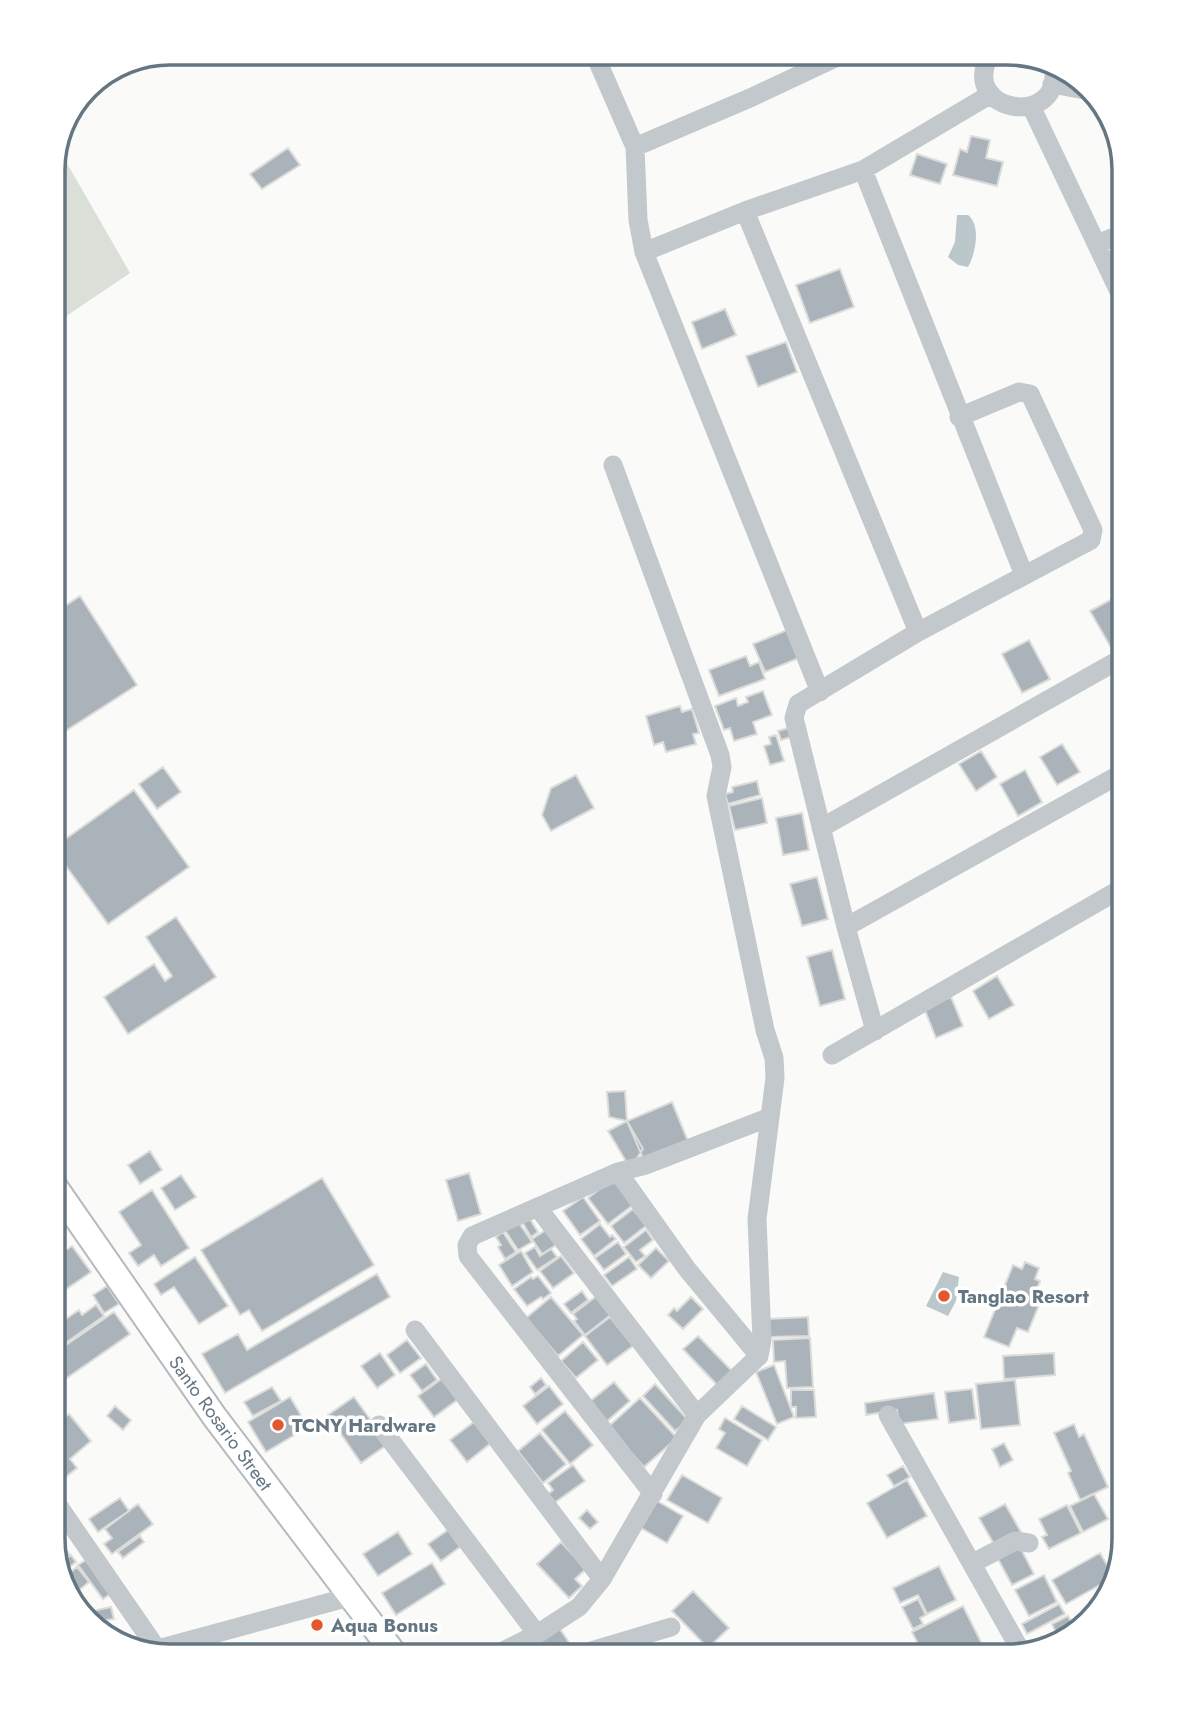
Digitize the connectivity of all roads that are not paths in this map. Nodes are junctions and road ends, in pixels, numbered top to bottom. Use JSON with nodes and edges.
{"nodes":[{"id":1,"x":603,"y":65,"type":"edge"},
{"id":2,"x":820,"y":65,"type":"edge"},
{"id":3,"x":987,"y":65,"type":"edge"},
{"id":4,"x":1053,"y":75,"type":"edge"},
{"id":5,"x":991,"y":94,"type":"junction"},
{"id":6,"x":1031,"y":106,"type":"junction"},
{"id":7,"x":635,"y":147,"type":"junction"},
{"id":8,"x":863,"y":170,"type":"junction"},
{"id":9,"x":745,"y":211,"type":"junction"},
{"id":10,"x":1112,"y":238,"type":"edge"},
{"id":11,"x":1097,"y":244,"type":"junction"},
{"id":12,"x":644,"y":252,"type":"junction"},
{"id":13,"x":1112,"y":275,"type":"edge"},
{"id":14,"x":959,"y":417,"type":"junction"},
{"id":15,"x":613,"y":465,"type":"dead end"},
{"id":16,"x":1024,"y":575,"type":"junction"},
{"id":17,"x":918,"y":632,"type":"junction"},
{"id":18,"x":1112,"y":664,"type":"edge"},
{"id":19,"x":820,"y":692,"type":"junction"},
{"id":20,"x":1112,"y":779,"type":"edge"},
{"id":21,"x":821,"y":828,"type":"junction"},
{"id":22,"x":1112,"y":894,"type":"edge"},
{"id":23,"x":846,"y":927,"type":"junction"},
{"id":24,"x":875,"y":1031,"type":"junction"},
{"id":25,"x":832,"y":1055,"type":"dead end"},
{"id":26,"x":770,"y":1117,"type":"junction"},
{"id":27,"x":618,"y":1172,"type":"junction"},
{"id":28,"x":65,"y":1203,"type":"edge"},
{"id":29,"x":538,"y":1208,"type":"junction"},
{"id":30,"x":415,"y":1330,"type":"dead end"},
{"id":31,"x":759,"y":1356,"type":"junction"},
{"id":32,"x":697,"y":1415,"type":"junction"},
{"id":33,"x":888,"y":1415,"type":"dead end"},
{"id":34,"x":379,"y":1425,"type":"dead end"},
{"id":35,"x":653,"y":1494,"type":"junction"},
{"id":36,"x":65,"y":1518,"type":"edge"},
{"id":37,"x":1028,"y":1543,"type":"dead end"},
{"id":38,"x":973,"y":1563,"type":"junction"},
{"id":39,"x":602,"y":1579,"type":"junction"},
{"id":40,"x":349,"y":1597,"type":"junction"},
{"id":41,"x":671,"y":1627,"type":"dead end"},
{"id":42,"x":147,"y":1642,"type":"edge"},
{"id":43,"x":1017,"y":1643,"type":"edge"},
{"id":44,"x":182,"y":1644,"type":"edge"},
{"id":45,"x":386,"y":1644,"type":"edge"},
{"id":46,"x":532,"y":1644,"type":"edge"},
{"id":47,"x":615,"y":1644,"type":"edge"}],
"edges":[{"from":1,"to":7,"type":"street"},
{"from":2,"to":7,"type":"street"},
{"from":3,"to":5,"type":"street"},
{"from":4,"to":6,"type":"street"},
{"from":5,"to":6,"type":"street"},
{"from":5,"to":8,"type":"street"},
{"from":6,"to":11,"type":"street"},
{"from":7,"to":12,"type":"street"},
{"from":8,"to":9,"type":"street"},
{"from":8,"to":14,"type":"street"},
{"from":9,"to":12,"type":"street"},
{"from":9,"to":17,"type":"street"},
{"from":10,"to":11,"type":"street"},
{"from":11,"to":13,"type":"street"},
{"from":12,"to":19,"type":"street"},
{"from":14,"to":16,"type":"street"},
{"from":14,"to":16,"type":"street"},
{"from":15,"to":26,"type":"street"},
{"from":16,"to":17,"type":"street"},
{"from":17,"to":19,"type":"street"},
{"from":18,"to":21,"type":"street"},
{"from":19,"to":21,"type":"street"},
{"from":20,"to":23,"type":"street"},
{"from":21,"to":23,"type":"street"},
{"from":22,"to":24,"type":"street"},
{"from":23,"to":24,"type":"street"},
{"from":24,"to":25,"type":"street"},
{"from":26,"to":27,"type":"street"},
{"from":26,"to":31,"type":"street"},
{"from":27,"to":29,"type":"street"},
{"from":27,"to":31,"type":"street"},
{"from":28,"to":40,"type":"main road","name":"Santo Rosario Street"},
{"from":29,"to":32,"type":"street"},
{"from":29,"to":35,"type":"street"},
{"from":30,"to":39,"type":"street"},
{"from":31,"to":32,"type":"street"},
{"from":32,"to":35,"type":"street"},
{"from":33,"to":38,"type":"street"},
{"from":34,"to":46,"type":"street"},
{"from":35,"to":39,"type":"street"},
{"from":36,"to":42,"type":"street"},
{"from":37,"to":38,"type":"street"},
{"from":38,"to":43,"type":"street"},
{"from":39,"to":46,"type":"street"},
{"from":40,"to":44,"type":"street"},
{"from":40,"to":45,"type":"main road","name":"Santo Rosario Street"},
{"from":41,"to":47,"type":"street"}]}
